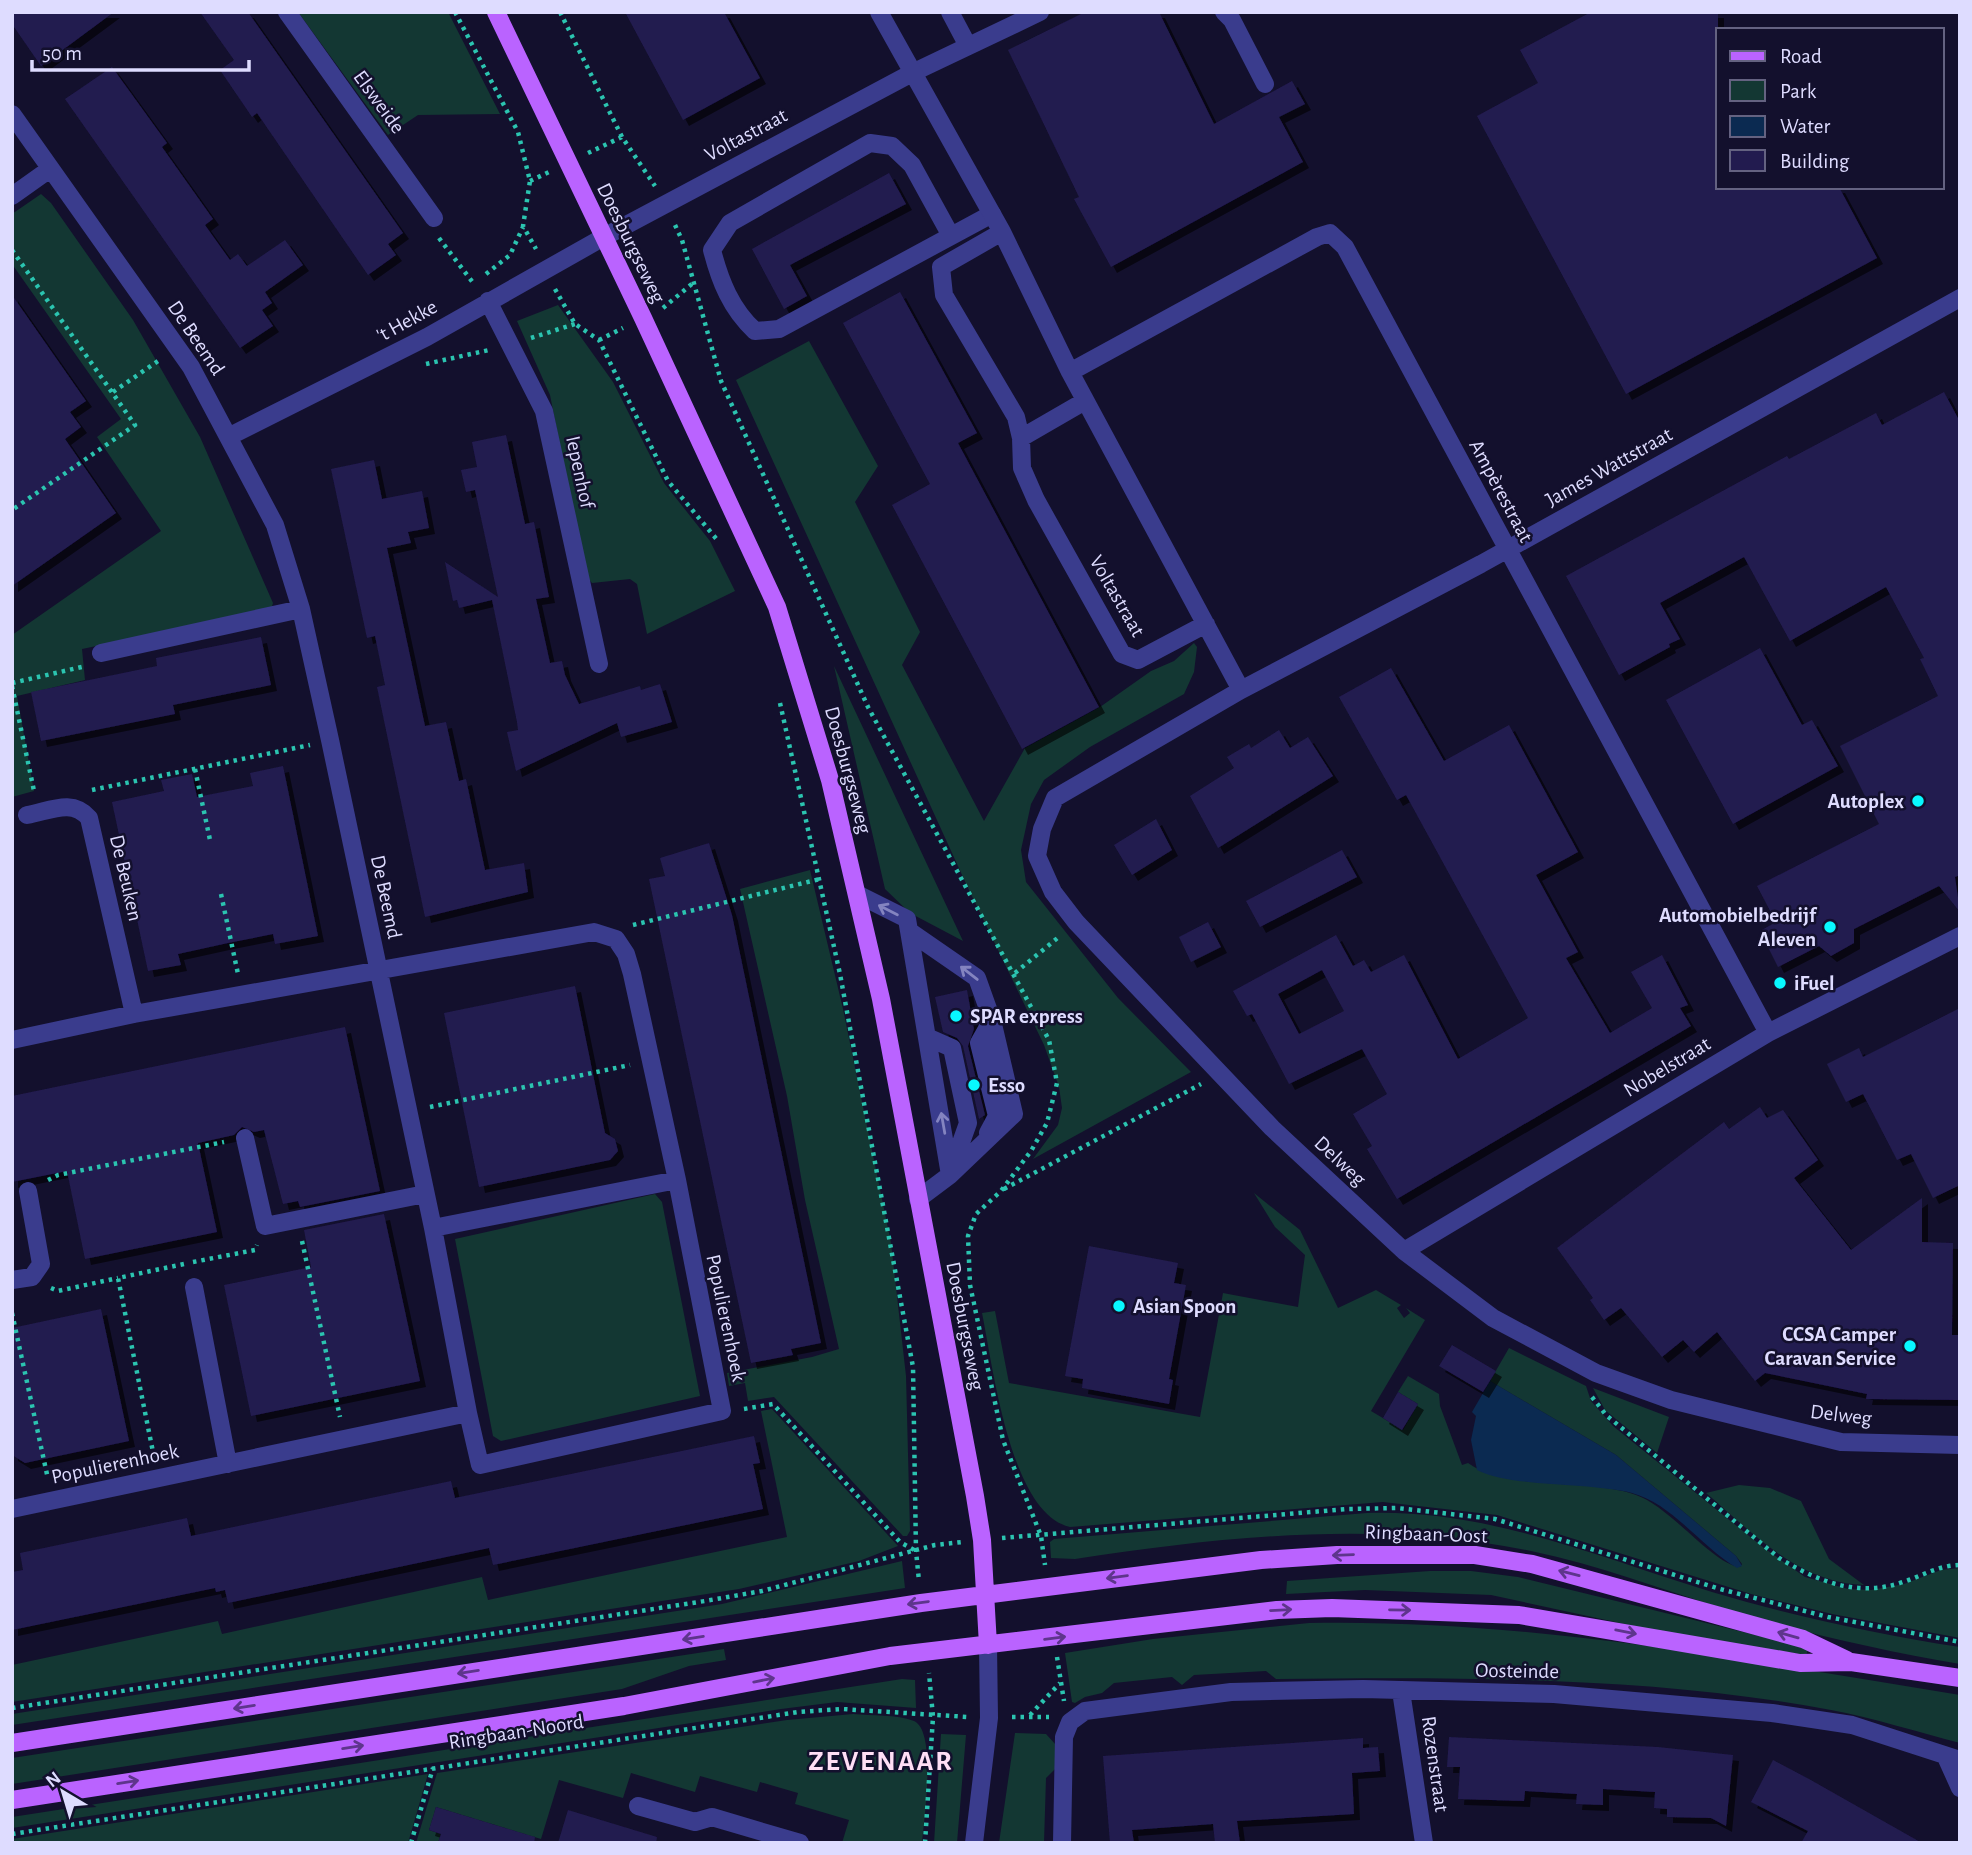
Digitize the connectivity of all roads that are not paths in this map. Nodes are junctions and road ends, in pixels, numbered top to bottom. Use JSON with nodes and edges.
{"nodes":[{"id":1,"x":287,"y":12,"type":"edge"},
{"id":2,"x":496,"y":12,"type":"edge"},
{"id":3,"x":878,"y":12,"type":"edge"},
{"id":4,"x":950,"y":12,"type":"edge"},
{"id":5,"x":1040,"y":12,"type":"edge"},
{"id":6,"x":1224,"y":12,"type":"edge"},
{"id":7,"x":968,"y":46,"type":"junction"},
{"id":8,"x":912,"y":73,"type":"junction"},
{"id":9,"x":1265,"y":84,"type":"dead end"},
{"id":10,"x":12,"y":114,"type":"edge"},
{"id":11,"x":50,"y":169,"type":"junction"},
{"id":12,"x":12,"y":196,"type":"edge"},
{"id":13,"x":992,"y":214,"type":"junction"},
{"id":14,"x":434,"y":218,"type":"road end"},
{"id":15,"x":1002,"y":232,"type":"junction"},
{"id":16,"x":951,"y":236,"type":"junction"},
{"id":17,"x":602,"y":238,"type":"junction"},
{"id":18,"x":1960,"y":299,"type":"edge"},
{"id":19,"x":488,"y":301,"type":"junction"},
{"id":20,"x":1070,"y":372,"type":"junction"},
{"id":21,"x":1085,"y":401,"type":"junction"},
{"id":22,"x":230,"y":436,"type":"junction"},
{"id":23,"x":1021,"y":438,"type":"junction"},
{"id":24,"x":1506,"y":550,"type":"junction"},
{"id":25,"x":301,"y":609,"type":"junction"},
{"id":26,"x":1206,"y":624,"type":"junction"},
{"id":27,"x":101,"y":653,"type":"road end"},
{"id":28,"x":599,"y":664,"type":"dead end"},
{"id":29,"x":1241,"y":690,"type":"junction"},
{"id":30,"x":33,"y":814,"type":"road end"},
{"id":31,"x":857,"y":894,"type":"junction"},
{"id":32,"x":909,"y":931,"type":"junction"},
{"id":33,"x":1960,"y":936,"type":"edge"},
{"id":34,"x":379,"y":972,"type":"junction"},
{"id":35,"x":134,"y":1014,"type":"junction"},
{"id":36,"x":1768,"y":1033,"type":"junction"},
{"id":37,"x":12,"y":1040,"type":"edge"},
{"id":38,"x":245,"y":1138,"type":"road end"},
{"id":39,"x":950,"y":1175,"type":"junction"},
{"id":40,"x":677,"y":1180,"type":"junction"},
{"id":41,"x":28,"y":1191,"type":"road end"},
{"id":42,"x":425,"y":1194,"type":"junction"},
{"id":43,"x":918,"y":1199,"type":"junction"},
{"id":44,"x":433,"y":1228,"type":"junction"},
{"id":45,"x":1404,"y":1251,"type":"junction"},
{"id":46,"x":12,"y":1280,"type":"edge"},
{"id":47,"x":194,"y":1287,"type":"dead end"},
{"id":48,"x":468,"y":1413,"type":"junction"},
{"id":49,"x":1960,"y":1445,"type":"edge"},
{"id":50,"x":228,"y":1464,"type":"junction"},
{"id":51,"x":12,"y":1509,"type":"edge"},
{"id":52,"x":986,"y":1594,"type":"junction"},
{"id":53,"x":988,"y":1645,"type":"junction"},
{"id":54,"x":1851,"y":1661,"type":"junction"},
{"id":55,"x":1960,"y":1678,"type":"edge"},
{"id":56,"x":1401,"y":1691,"type":"junction"},
{"id":57,"x":12,"y":1743,"type":"edge"},
{"id":58,"x":1953,"y":1759,"type":"edge"},
{"id":59,"x":1960,"y":1788,"type":"edge"},
{"id":60,"x":12,"y":1800,"type":"edge"},
{"id":61,"x":638,"y":1806,"type":"dead end"},
{"id":62,"x":800,"y":1843,"type":"edge"},
{"id":63,"x":974,"y":1843,"type":"edge"},
{"id":64,"x":1062,"y":1843,"type":"edge"},
{"id":65,"x":1424,"y":1843,"type":"edge"}],
"edges":[{"from":1,"to":14,"type":"street","name":"Elsweide"},
{"from":2,"to":17,"type":"main road","name":"Doesburgseweg"},
{"from":3,"to":8,"type":"street"},
{"from":4,"to":7,"type":"street"},
{"from":5,"to":7,"type":"street","name":"Voltastraat"},
{"from":6,"to":9,"type":"street"},
{"from":7,"to":8,"type":"street","name":"Voltastraat"},
{"from":8,"to":13,"type":"street"},
{"from":8,"to":17,"type":"street","name":"Voltastraat"},
{"from":10,"to":11,"type":"street","name":"De Beemd"},
{"from":11,"to":12,"type":"street"},
{"from":11,"to":22,"type":"street","name":"De Beemd"},
{"from":13,"to":15,"type":"street"},
{"from":13,"to":16,"type":"street"},
{"from":15,"to":20,"type":"street"},
{"from":15,"to":23,"type":"street","name":"Voltastraat"},
{"from":16,"to":16,"type":"street"},
{"from":17,"to":19,"type":"street","name":"'t Hekke"},
{"from":17,"to":31,"type":"main road","name":"Doesburgseweg"},
{"from":18,"to":24,"type":"street","name":"James Wattstraat"},
{"from":19,"to":22,"type":"street","name":"'t Hekke"},
{"from":19,"to":28,"type":"street","name":"Iepenhof"},
{"from":20,"to":21,"type":"street"},
{"from":20,"to":24,"type":"street","name":"Ampèrestraat"},
{"from":21,"to":23,"type":"street"},
{"from":21,"to":26,"type":"street"},
{"from":22,"to":25,"type":"street","name":"De Beemd"},
{"from":23,"to":26,"type":"street","name":"Voltastraat"},
{"from":24,"to":29,"type":"street","name":"James Wattstraat"},
{"from":24,"to":36,"type":"street","name":"Ampèrestraat"},
{"from":25,"to":27,"type":"street"},
{"from":25,"to":34,"type":"street","name":"De Beemd"},
{"from":26,"to":29,"type":"street"},
{"from":29,"to":45,"type":"street","name":"Delweg"},
{"from":30,"to":35,"type":"street","name":"De Beuken"},
{"from":32,"to":31,"type":"street","one_way":true},
{"from":31,"to":43,"type":"main road","name":"Doesburgseweg"},
{"from":39,"to":32,"type":"street","one_way":true},
{"from":39,"to":32,"type":"street","one_way":true},
{"from":33,"to":36,"type":"street","name":"Nobelstraat"},
{"from":34,"to":35,"type":"street"},
{"from":34,"to":40,"type":"street","name":"Populierenhoek"},
{"from":34,"to":42,"type":"street","name":"De Beemd"},
{"from":35,"to":37,"type":"street"},
{"from":36,"to":45,"type":"street","name":"Nobelstraat"},
{"from":38,"to":42,"type":"street"},
{"from":39,"to":43,"type":"street"},
{"from":40,"to":44,"type":"street"},
{"from":40,"to":48,"type":"street","name":"Populierenhoek"},
{"from":41,"to":46,"type":"street"},
{"from":42,"to":44,"type":"street","name":"De Beemd"},
{"from":43,"to":52,"type":"main road","name":"Doesburgseweg"},
{"from":44,"to":48,"type":"street","name":"De Beemd"},
{"from":45,"to":49,"type":"street","name":"Delweg"},
{"from":47,"to":50,"type":"street"},
{"from":48,"to":50,"type":"street","name":"Populierenhoek"},
{"from":50,"to":51,"type":"street","name":"Populierenhoek"},
{"from":52,"to":53,"type":"main road","name":"Doesburgseweg"},
{"from":54,"to":52,"type":"main road","name":"Ringbaan-Oost","one_way":true},
{"from":52,"to":57,"type":"main road","one_way":true},
{"from":53,"to":54,"type":"main road","name":"Ringbaan-Oost","one_way":true},
{"from":60,"to":53,"type":"main road","name":"Ringbaan-Noord","one_way":true},
{"from":53,"to":63,"type":"street"},
{"from":54,"to":55,"type":"main road","name":"Ringbaan-Oost"},
{"from":56,"to":58,"type":"street","name":"Oosteinde"},
{"from":56,"to":64,"type":"street","name":"Oosteinde"},
{"from":56,"to":65,"type":"street","name":"Rozenstraat"},
{"from":58,"to":59,"type":"street"},
{"from":61,"to":62,"type":"street"}]}
